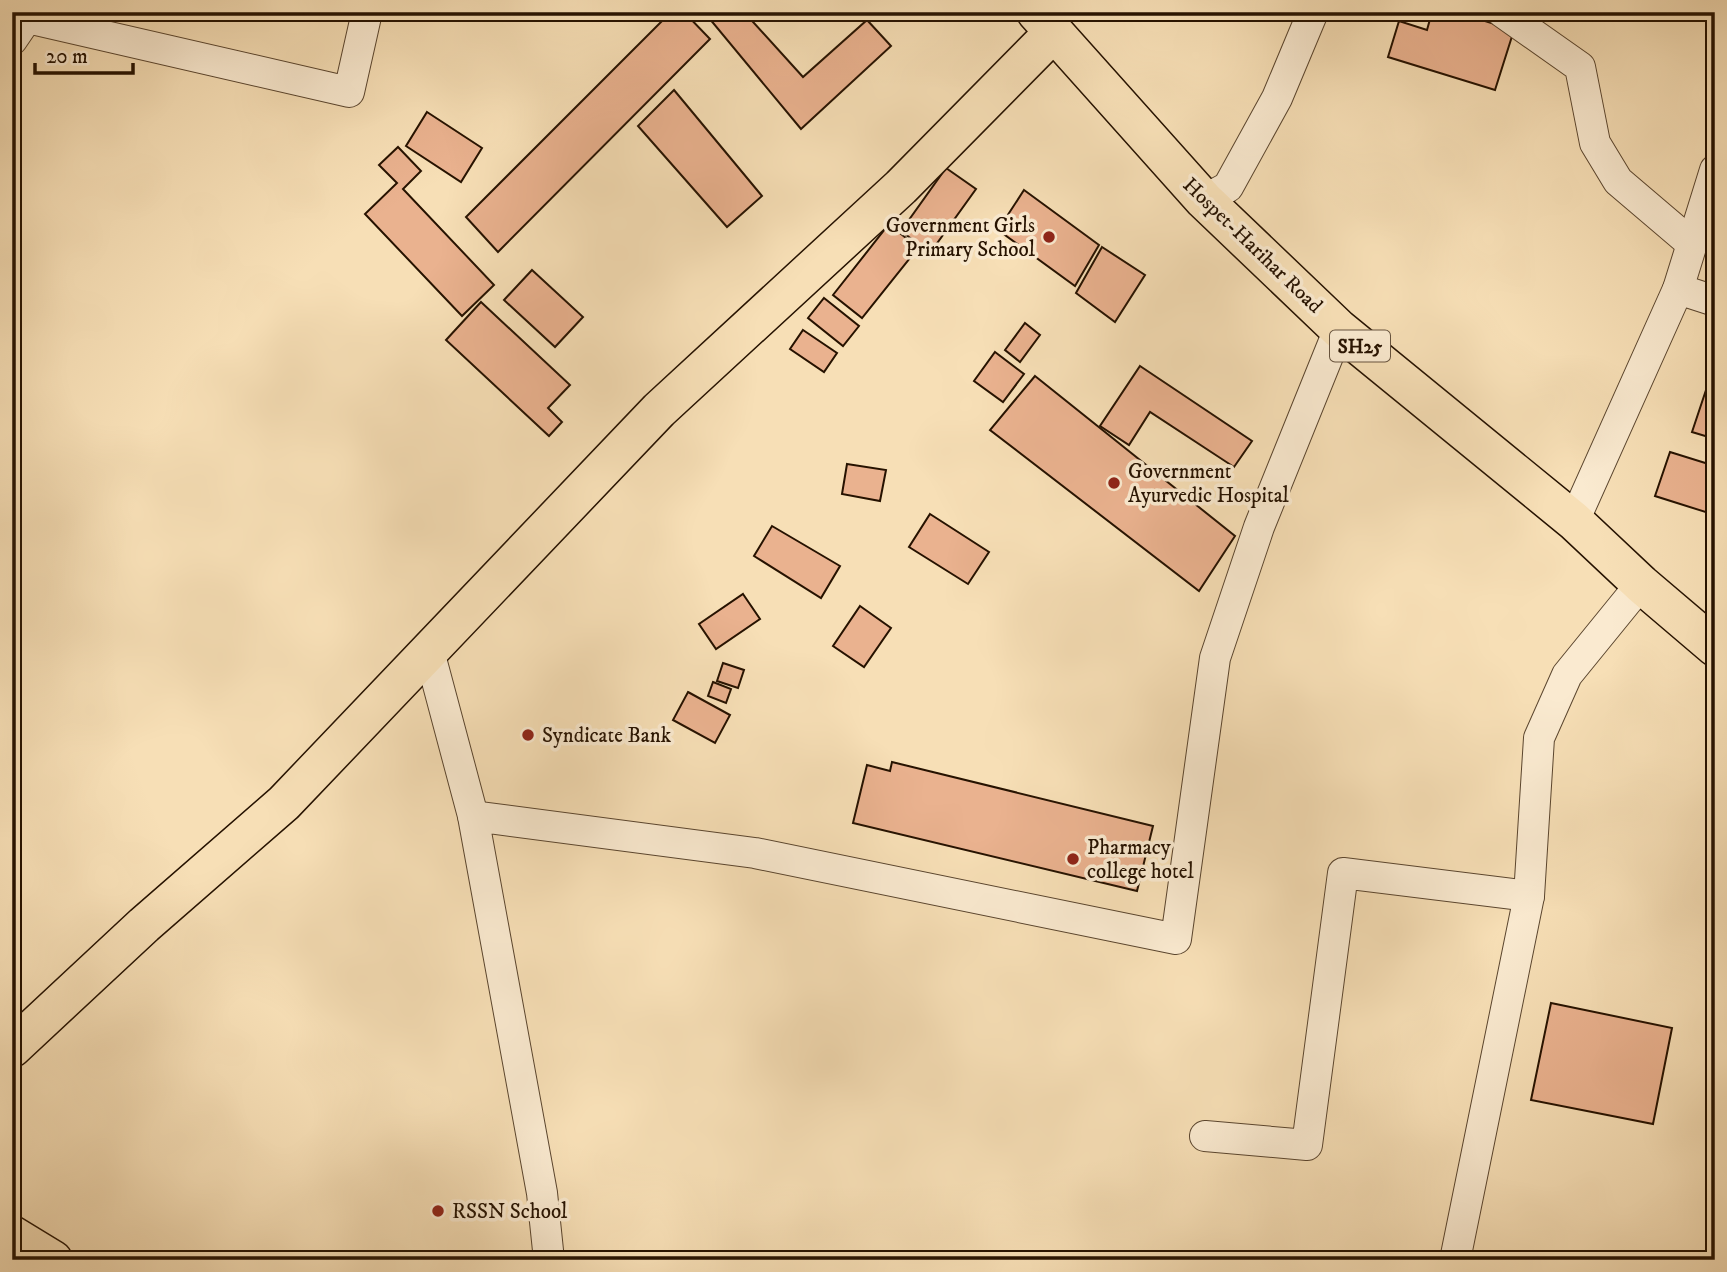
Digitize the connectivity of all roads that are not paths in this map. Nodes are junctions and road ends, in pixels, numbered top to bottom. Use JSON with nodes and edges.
{"nodes":[{"id":1,"x":367,"y":12,"type":"edge"},
{"id":2,"x":1313,"y":12,"type":"edge"},
{"id":3,"x":1502,"y":12,"type":"edge"},
{"id":4,"x":1045,"y":23,"type":"edge"},
{"id":5,"x":18,"y":24,"type":"edge"},
{"id":6,"x":1715,"y":170,"type":"edge"},
{"id":7,"x":1204,"y":200,"type":"junction"},
{"id":8,"x":1692,"y":244,"type":"junction"},
{"id":9,"x":1678,"y":289,"type":"junction"},
{"id":10,"x":1715,"y":301,"type":"edge"},
{"id":11,"x":1339,"y":330,"type":"junction"},
{"id":12,"x":1574,"y":521,"type":"junction"},
{"id":13,"x":1640,"y":584,"type":"junction"},
{"id":14,"x":1715,"y":647,"type":"edge"},
{"id":15,"x":429,"y":651,"type":"junction"},
{"id":16,"x":473,"y":816,"type":"junction"},
{"id":17,"x":1529,"y":896,"type":"junction"},
{"id":18,"x":12,"y":1048,"type":"edge"},
{"id":19,"x":1205,"y":1136,"type":"dead end"},
{"id":20,"x":12,"y":1235,"type":"edge"},
{"id":21,"x":53,"y":1260,"type":"edge"},
{"id":22,"x":549,"y":1260,"type":"edge"},
{"id":23,"x":1455,"y":1260,"type":"edge"}],
"edges":[{"from":1,"to":5,"type":"street"},
{"from":2,"to":7,"type":"street"},
{"from":3,"to":8,"type":"street"},
{"from":4,"to":7,"type":"main road","name":"Hospet-Harihar Road","number":"SH25"},
{"from":4,"to":15,"type":"main road"},
{"from":6,"to":8,"type":"street"},
{"from":7,"to":11,"type":"main road","name":"Hospet-Harihar Road","number":"SH25"},
{"from":8,"to":9,"type":"street"},
{"from":9,"to":10,"type":"street"},
{"from":9,"to":12,"type":"street"},
{"from":11,"to":12,"type":"main road","name":"Hospet-Harihar Road","number":"SH25"},
{"from":11,"to":16,"type":"street"},
{"from":12,"to":13,"type":"main road","name":"Hospet-Harihar Road","number":"SH25"},
{"from":13,"to":14,"type":"main road","name":"Hospet-Harihar Road","number":"SH25"},
{"from":13,"to":17,"type":"street"},
{"from":15,"to":16,"type":"street"},
{"from":15,"to":18,"type":"main road"},
{"from":16,"to":22,"type":"street"},
{"from":17,"to":19,"type":"street"},
{"from":17,"to":23,"type":"street"},
{"from":20,"to":21,"type":"main road"}]}
